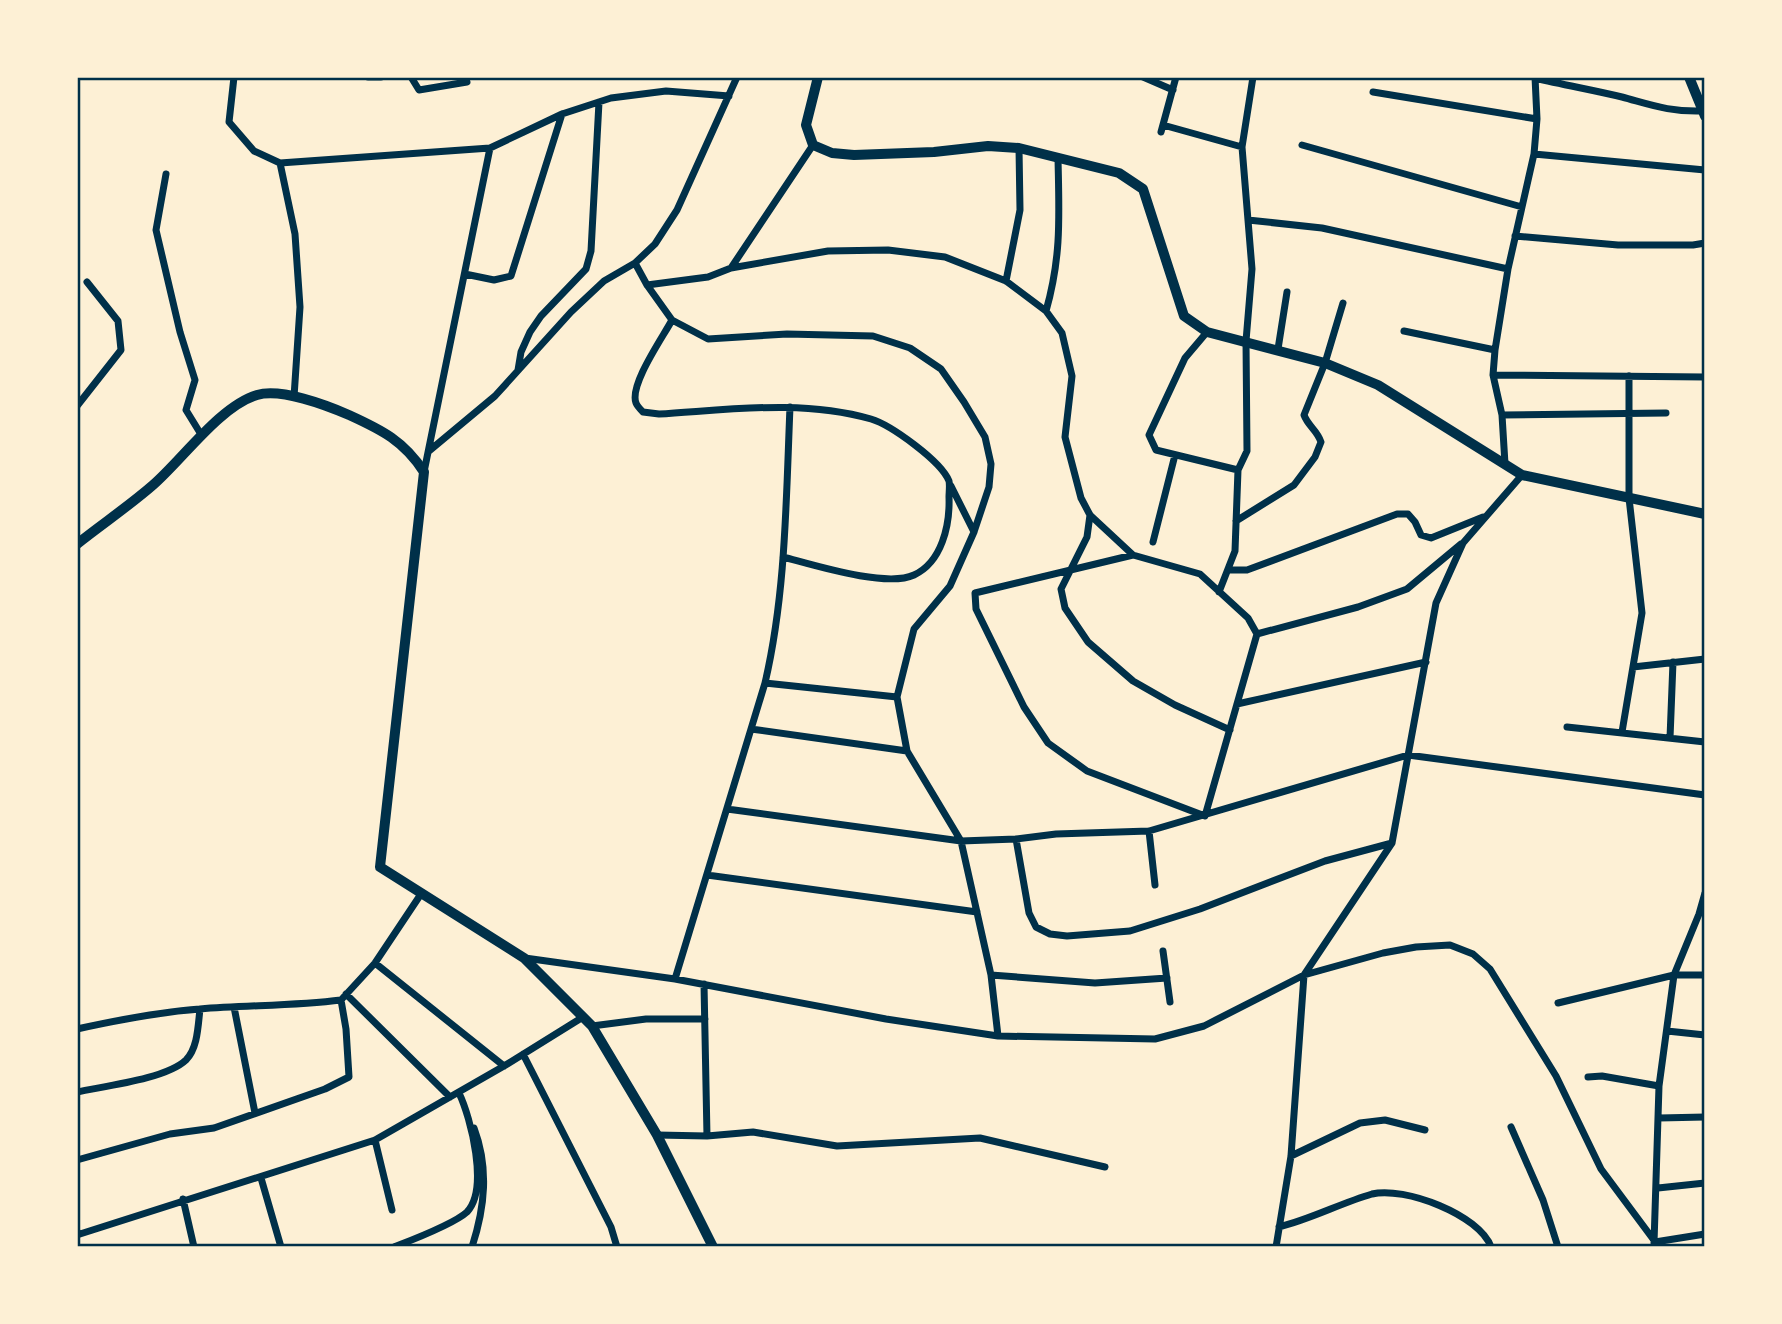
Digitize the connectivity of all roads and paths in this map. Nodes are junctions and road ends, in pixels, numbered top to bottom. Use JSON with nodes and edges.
{"nodes":[{"id":1,"x":234,"y":77,"type":"edge"},
{"id":2,"x":381,"y":77,"type":"edge"},
{"id":3,"x":411,"y":77,"type":"edge"},
{"id":4,"x":737,"y":77,"type":"edge"},
{"id":5,"x":818,"y":77,"type":"edge"},
{"id":6,"x":1143,"y":77,"type":"edge"},
{"id":7,"x":1176,"y":77,"type":"edge"},
{"id":8,"x":1253,"y":77,"type":"edge"},
{"id":9,"x":1689,"y":77,"type":"edge"},
{"id":10,"x":370,"y":78,"type":"edge"},
{"id":11,"x":1535,"y":78,"type":"edge"},
{"id":12,"x":467,"y":82,"type":"dead end"},
{"id":13,"x":1172,"y":90,"type":"junction"},
{"id":14,"x":1373,"y":92,"type":"dead end"},
{"id":15,"x":729,"y":96,"type":"junction"},
{"id":16,"x":599,"y":102,"type":"junction"},
{"id":17,"x":1703,"y":107,"type":"edge"},
{"id":18,"x":562,"y":114,"type":"junction"},
{"id":19,"x":1537,"y":119,"type":"junction"},
{"id":20,"x":813,"y":145,"type":"junction"},
{"id":21,"x":1302,"y":145,"type":"dead end"},
{"id":22,"x":1242,"y":147,"type":"junction"},
{"id":23,"x":490,"y":148,"type":"junction"},
{"id":24,"x":1019,"y":148,"type":"junction"},
{"id":25,"x":1534,"y":154,"type":"junction"},
{"id":26,"x":1058,"y":157,"type":"junction"},
{"id":27,"x":280,"y":163,"type":"junction"},
{"id":28,"x":1705,"y":170,"type":"edge"},
{"id":29,"x":166,"y":174,"type":"dead end"},
{"id":30,"x":1522,"y":207,"type":"junction"},
{"id":31,"x":1248,"y":220,"type":"junction"},
{"id":32,"x":1515,"y":236,"type":"junction"},
{"id":33,"x":1705,"y":243,"type":"edge"},
{"id":34,"x":635,"y":263,"type":"junction"},
{"id":35,"x":732,"y":268,"type":"junction"},
{"id":36,"x":1508,"y":269,"type":"junction"},
{"id":37,"x":465,"y":274,"type":"junction"},
{"id":38,"x":1006,"y":281,"type":"junction"},
{"id":39,"x":88,"y":282,"type":"dead end"},
{"id":40,"x":647,"y":285,"type":"junction"},
{"id":41,"x":1287,"y":292,"type":"dead end"},
{"id":42,"x":1343,"y":303,"type":"dead end"},
{"id":43,"x":1046,"y":311,"type":"junction"},
{"id":44,"x":672,"y":320,"type":"junction"},
{"id":45,"x":1404,"y":331,"type":"dead end"},
{"id":46,"x":1207,"y":332,"type":"junction"},
{"id":47,"x":1246,"y":341,"type":"junction"},
{"id":48,"x":1278,"y":349,"type":"junction"},
{"id":49,"x":1495,"y":350,"type":"junction"},
{"id":50,"x":1325,"y":363,"type":"junction"},
{"id":51,"x":518,"y":370,"type":"junction"},
{"id":52,"x":1493,"y":375,"type":"junction"},
{"id":53,"x":1629,"y":376,"type":"junction"},
{"id":54,"x":1705,"y":377,"type":"edge"},
{"id":55,"x":295,"y":397,"type":"junction"},
{"id":56,"x":77,"y":406,"type":"edge"},
{"id":57,"x":790,"y":407,"type":"junction"},
{"id":58,"x":1666,"y":413,"type":"dead end"},
{"id":59,"x":1502,"y":415,"type":"junction"},
{"id":60,"x":1629,"y":415,"type":"junction"},
{"id":61,"x":202,"y":436,"type":"junction"},
{"id":62,"x":429,"y":451,"type":"junction"},
{"id":63,"x":1175,"y":455,"type":"junction"},
{"id":64,"x":1505,"y":464,"type":"junction"},
{"id":65,"x":1238,"y":470,"type":"junction"},
{"id":66,"x":424,"y":472,"type":"junction"},
{"id":67,"x":1522,"y":475,"type":"junction"},
{"id":68,"x":948,"y":481,"type":"junction"},
{"id":69,"x":1629,"y":498,"type":"junction"},
{"id":70,"x":1705,"y":514,"type":"edge"},
{"id":71,"x":1090,"y":515,"type":"junction"},
{"id":72,"x":1487,"y":515,"type":"junction"},
{"id":73,"x":1236,"y":521,"type":"junction"},
{"id":74,"x":974,"y":532,"type":"junction"},
{"id":75,"x":1153,"y":542,"type":"dead end"},
{"id":76,"x":1463,"y":543,"type":"junction"},
{"id":77,"x":77,"y":544,"type":"edge"},
{"id":78,"x":1133,"y":555,"type":"junction"},
{"id":79,"x":783,"y":557,"type":"junction"},
{"id":80,"x":1228,"y":570,"type":"junction"},
{"id":81,"x":1068,"y":572,"type":"junction"},
{"id":82,"x":1219,"y":592,"type":"junction"},
{"id":83,"x":1257,"y":634,"type":"junction"},
{"id":84,"x":1705,"y":659,"type":"edge"},
{"id":85,"x":1426,"y":662,"type":"junction"},
{"id":86,"x":1673,"y":662,"type":"junction"},
{"id":87,"x":1633,"y":667,"type":"junction"},
{"id":88,"x":765,"y":683,"type":"junction"},
{"id":89,"x":897,"y":697,"type":"junction"},
{"id":90,"x":1237,"y":704,"type":"junction"},
{"id":91,"x":1567,"y":727,"type":"dead end"},
{"id":92,"x":751,"y":729,"type":"junction"},
{"id":93,"x":1230,"y":730,"type":"junction"},
{"id":94,"x":1622,"y":732,"type":"junction"},
{"id":95,"x":1670,"y":738,"type":"junction"},
{"id":96,"x":1705,"y":742,"type":"edge"},
{"id":97,"x":907,"y":751,"type":"junction"},
{"id":98,"x":1408,"y":755,"type":"junction"},
{"id":99,"x":1705,"y":794,"type":"edge"},
{"id":100,"x":727,"y":809,"type":"junction"},
{"id":101,"x":1205,"y":816,"type":"junction"},
{"id":102,"x":1149,"y":831,"type":"junction"},
{"id":103,"x":1016,"y":839,"type":"junction"},
{"id":104,"x":961,"y":841,"type":"junction"},
{"id":105,"x":1392,"y":842,"type":"junction"},
{"id":106,"x":707,"y":875,"type":"junction"},
{"id":107,"x":1155,"y":885,"type":"dead end"},
{"id":108,"x":1705,"y":893,"type":"edge"},
{"id":109,"x":421,"y":894,"type":"junction"},
{"id":110,"x":977,"y":912,"type":"junction"},
{"id":111,"x":1702,"y":915,"type":"edge"},
{"id":112,"x":1163,"y":951,"type":"dead end"},
{"id":113,"x":524,"y":958,"type":"junction"},
{"id":114,"x":375,"y":963,"type":"junction"},
{"id":115,"x":991,"y":975,"type":"junction"},
{"id":116,"x":1304,"y":975,"type":"junction"},
{"id":117,"x":1674,"y":975,"type":"junction"},
{"id":118,"x":1705,"y":975,"type":"edge"},
{"id":119,"x":1167,"y":978,"type":"junction"},
{"id":120,"x":675,"y":979,"type":"junction"},
{"id":121,"x":704,"y":984,"type":"junction"},
{"id":122,"x":344,"y":997,"type":"junction"},
{"id":123,"x":1170,"y":1002,"type":"dead end"},
{"id":124,"x":1558,"y":1003,"type":"dead end"},
{"id":125,"x":234,"y":1007,"type":"junction"},
{"id":126,"x":200,"y":1009,"type":"junction"},
{"id":127,"x":583,"y":1017,"type":"junction"},
{"id":128,"x":705,"y":1019,"type":"junction"},
{"id":129,"x":592,"y":1026,"type":"junction"},
{"id":130,"x":77,"y":1028,"type":"edge"},
{"id":131,"x":1667,"y":1031,"type":"junction"},
{"id":132,"x":998,"y":1035,"type":"junction"},
{"id":133,"x":1705,"y":1035,"type":"edge"},
{"id":134,"x":523,"y":1054,"type":"junction"},
{"id":135,"x":503,"y":1066,"type":"junction"},
{"id":136,"x":1588,"y":1077,"type":"dead end"},
{"id":137,"x":1659,"y":1086,"type":"junction"},
{"id":138,"x":77,"y":1092,"type":"edge"},
{"id":139,"x":459,"y":1093,"type":"junction"},
{"id":140,"x":450,"y":1097,"type":"junction"},
{"id":141,"x":467,"y":1109,"type":"junction"},
{"id":142,"x":255,"y":1113,"type":"junction"},
{"id":143,"x":1705,"y":1117,"type":"edge"},
{"id":144,"x":1659,"y":1118,"type":"junction"},
{"id":145,"x":1511,"y":1127,"type":"dead end"},
{"id":146,"x":1425,"y":1130,"type":"dead end"},
{"id":147,"x":657,"y":1135,"type":"junction"},
{"id":148,"x":707,"y":1136,"type":"junction"},
{"id":149,"x":375,"y":1140,"type":"junction"},
{"id":150,"x":1291,"y":1156,"type":"junction"},
{"id":151,"x":77,"y":1160,"type":"edge"},
{"id":152,"x":1105,"y":1167,"type":"dead end"},
{"id":153,"x":261,"y":1178,"type":"junction"},
{"id":154,"x":1705,"y":1183,"type":"edge"},
{"id":155,"x":1658,"y":1188,"type":"junction"},
{"id":156,"x":183,"y":1199,"type":"junction"},
{"id":157,"x":392,"y":1210,"type":"dead end"},
{"id":158,"x":1279,"y":1227,"type":"junction"},
{"id":159,"x":77,"y":1232,"type":"edge"},
{"id":160,"x":1705,"y":1234,"type":"edge"},
{"id":161,"x":1656,"y":1245,"type":"edge"},
{"id":162,"x":194,"y":1247,"type":"edge"},
{"id":163,"x":281,"y":1247,"type":"edge"},
{"id":164,"x":394,"y":1247,"type":"edge"},
{"id":165,"x":472,"y":1247,"type":"edge"},
{"id":166,"x":617,"y":1247,"type":"edge"},
{"id":167,"x":713,"y":1247,"type":"edge"},
{"id":168,"x":1276,"y":1247,"type":"edge"},
{"id":169,"x":1491,"y":1247,"type":"edge"},
{"id":170,"x":1559,"y":1247,"type":"edge"}],
"edges":[{"from":1,"to":27,"type":"street"},
{"from":2,"to":10,"type":"street"},
{"from":3,"to":12,"type":"street"},
{"from":4,"to":15,"type":"street"},
{"from":5,"to":20,"type":"main road"},
{"from":6,"to":13,"type":"street"},
{"from":7,"to":13,"type":"street"},
{"from":8,"to":22,"type":"street"},
{"from":9,"to":17,"type":"main road"},
{"from":11,"to":17,"type":"street"},
{"from":11,"to":19,"type":"street"},
{"from":13,"to":22,"type":"street"},
{"from":14,"to":19,"type":"street"},
{"from":15,"to":16,"type":"street"},
{"from":15,"to":34,"type":"street"},
{"from":16,"to":18,"type":"street"},
{"from":16,"to":51,"type":"street"},
{"from":18,"to":23,"type":"street"},
{"from":18,"to":37,"type":"street"},
{"from":19,"to":25,"type":"street"},
{"from":20,"to":24,"type":"main road"},
{"from":20,"to":35,"type":"street"},
{"from":21,"to":30,"type":"street"},
{"from":22,"to":31,"type":"street"},
{"from":23,"to":27,"type":"street"},
{"from":23,"to":37,"type":"street"},
{"from":24,"to":26,"type":"main road"},
{"from":24,"to":38,"type":"street"},
{"from":25,"to":28,"type":"street"},
{"from":25,"to":30,"type":"street"},
{"from":26,"to":43,"type":"street"},
{"from":26,"to":46,"type":"main road"},
{"from":27,"to":55,"type":"street"},
{"from":29,"to":61,"type":"street"},
{"from":30,"to":32,"type":"street"},
{"from":31,"to":36,"type":"street"},
{"from":31,"to":47,"type":"street"},
{"from":32,"to":33,"type":"street"},
{"from":32,"to":36,"type":"street"},
{"from":34,"to":40,"type":"street"},
{"from":34,"to":51,"type":"street"},
{"from":35,"to":38,"type":"street"},
{"from":35,"to":40,"type":"street"},
{"from":36,"to":49,"type":"street"},
{"from":37,"to":62,"type":"street"},
{"from":38,"to":43,"type":"street"},
{"from":39,"to":56,"type":"street"},
{"from":40,"to":44,"type":"street"},
{"from":41,"to":48,"type":"street"},
{"from":42,"to":50,"type":"street"},
{"from":43,"to":71,"type":"street"},
{"from":44,"to":57,"type":"street"},
{"from":44,"to":74,"type":"street"},
{"from":45,"to":49,"type":"street"},
{"from":46,"to":47,"type":"main road"},
{"from":46,"to":63,"type":"street"},
{"from":47,"to":48,"type":"main road"},
{"from":47,"to":65,"type":"street"},
{"from":48,"to":50,"type":"main road"},
{"from":49,"to":52,"type":"street"},
{"from":50,"to":64,"type":"main road"},
{"from":50,"to":73,"type":"street"},
{"from":51,"to":62,"type":"street"},
{"from":52,"to":53,"type":"street"},
{"from":52,"to":59,"type":"street"},
{"from":53,"to":54,"type":"street"},
{"from":53,"to":60,"type":"street"},
{"from":55,"to":61,"type":"main road"},
{"from":55,"to":66,"type":"main road"},
{"from":57,"to":68,"type":"street"},
{"from":57,"to":79,"type":"street"},
{"from":58,"to":60,"type":"street"},
{"from":59,"to":60,"type":"street"},
{"from":59,"to":64,"type":"street"},
{"from":60,"to":69,"type":"street"},
{"from":61,"to":77,"type":"main road"},
{"from":62,"to":66,"type":"street"},
{"from":63,"to":65,"type":"street"},
{"from":63,"to":75,"type":"street"},
{"from":64,"to":67,"type":"main road"},
{"from":65,"to":73,"type":"street"},
{"from":66,"to":109,"type":"main road"},
{"from":67,"to":69,"type":"main road"},
{"from":67,"to":72,"type":"street"},
{"from":68,"to":74,"type":"street"},
{"from":68,"to":79,"type":"street"},
{"from":69,"to":70,"type":"main road"},
{"from":69,"to":87,"type":"street"},
{"from":71,"to":78,"type":"street"},
{"from":71,"to":81,"type":"street"},
{"from":72,"to":76,"type":"street"},
{"from":72,"to":80,"type":"street"},
{"from":73,"to":80,"type":"street"},
{"from":74,"to":89,"type":"street"},
{"from":76,"to":83,"type":"street"},
{"from":76,"to":85,"type":"street"},
{"from":78,"to":81,"type":"street"},
{"from":78,"to":82,"type":"street"},
{"from":79,"to":88,"type":"street"},
{"from":80,"to":82,"type":"street"},
{"from":81,"to":93,"type":"street"},
{"from":81,"to":101,"type":"street"},
{"from":82,"to":83,"type":"street"},
{"from":83,"to":90,"type":"street"},
{"from":84,"to":86,"type":"street"},
{"from":85,"to":90,"type":"street"},
{"from":85,"to":98,"type":"street"},
{"from":86,"to":87,"type":"street"},
{"from":86,"to":95,"type":"street"},
{"from":87,"to":94,"type":"street"},
{"from":88,"to":89,"type":"street"},
{"from":88,"to":92,"type":"street"},
{"from":89,"to":97,"type":"street"},
{"from":90,"to":93,"type":"street"},
{"from":91,"to":94,"type":"street"},
{"from":92,"to":97,"type":"street"},
{"from":92,"to":100,"type":"street"},
{"from":93,"to":101,"type":"street"},
{"from":94,"to":95,"type":"street"},
{"from":95,"to":96,"type":"street"},
{"from":97,"to":104,"type":"street"},
{"from":98,"to":99,"type":"street"},
{"from":98,"to":101,"type":"street"},
{"from":98,"to":105,"type":"street"},
{"from":100,"to":104,"type":"street"},
{"from":100,"to":106,"type":"street"},
{"from":101,"to":102,"type":"street"},
{"from":102,"to":103,"type":"street"},
{"from":102,"to":107,"type":"street"},
{"from":103,"to":104,"type":"street"},
{"from":103,"to":105,"type":"street"},
{"from":104,"to":110,"type":"street"},
{"from":105,"to":116,"type":"street"},
{"from":106,"to":110,"type":"street"},
{"from":106,"to":120,"type":"street"},
{"from":108,"to":111,"type":"street"},
{"from":109,"to":113,"type":"main road"},
{"from":109,"to":114,"type":"street"},
{"from":110,"to":115,"type":"street"},
{"from":111,"to":117,"type":"street"},
{"from":112,"to":119,"type":"street"},
{"from":113,"to":120,"type":"street"},
{"from":113,"to":127,"type":"main road"},
{"from":114,"to":122,"type":"street"},
{"from":114,"to":135,"type":"street"},
{"from":115,"to":119,"type":"street"},
{"from":115,"to":132,"type":"street"},
{"from":116,"to":132,"type":"street"},
{"from":116,"to":150,"type":"street"},
{"from":116,"to":161,"type":"street"},
{"from":117,"to":118,"type":"street"},
{"from":117,"to":124,"type":"street"},
{"from":117,"to":131,"type":"street"},
{"from":119,"to":123,"type":"street"},
{"from":120,"to":121,"type":"street"},
{"from":121,"to":128,"type":"street"},
{"from":121,"to":132,"type":"street"},
{"from":122,"to":125,"type":"street"},
{"from":122,"to":140,"type":"street"},
{"from":122,"to":142,"type":"street"},
{"from":125,"to":126,"type":"street"},
{"from":125,"to":142,"type":"street"},
{"from":126,"to":130,"type":"street"},
{"from":126,"to":138,"type":"street"},
{"from":127,"to":129,"type":"main road"},
{"from":127,"to":134,"type":"street"},
{"from":128,"to":129,"type":"street"},
{"from":128,"to":148,"type":"street"},
{"from":129,"to":147,"type":"main road"},
{"from":131,"to":133,"type":"street"},
{"from":131,"to":137,"type":"street"},
{"from":134,"to":135,"type":"street"},
{"from":134,"to":166,"type":"street"},
{"from":135,"to":139,"type":"street"},
{"from":136,"to":137,"type":"street"},
{"from":137,"to":144,"type":"street"},
{"from":139,"to":140,"type":"street"},
{"from":139,"to":141,"type":"street"},
{"from":140,"to":149,"type":"street"},
{"from":141,"to":164,"type":"street"},
{"from":141,"to":165,"type":"street"},
{"from":142,"to":151,"type":"street"},
{"from":143,"to":144,"type":"street"},
{"from":144,"to":155,"type":"street"},
{"from":145,"to":170,"type":"street"},
{"from":146,"to":150,"type":"street"},
{"from":147,"to":148,"type":"street"},
{"from":147,"to":167,"type":"main road"},
{"from":148,"to":152,"type":"street"},
{"from":149,"to":153,"type":"street"},
{"from":149,"to":157,"type":"street"},
{"from":150,"to":158,"type":"street"},
{"from":153,"to":156,"type":"street"},
{"from":153,"to":163,"type":"street"},
{"from":154,"to":155,"type":"street"},
{"from":155,"to":161,"type":"street"},
{"from":156,"to":159,"type":"street"},
{"from":156,"to":162,"type":"street"},
{"from":158,"to":168,"type":"street"},
{"from":158,"to":169,"type":"street"},
{"from":160,"to":161,"type":"street"}]}
